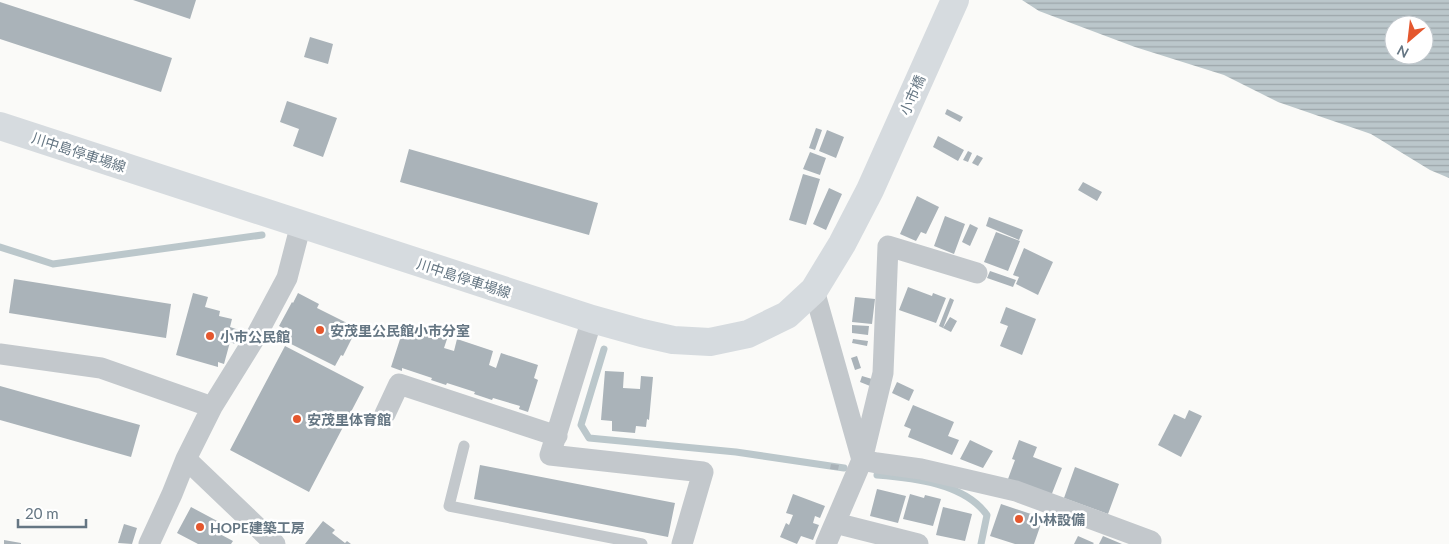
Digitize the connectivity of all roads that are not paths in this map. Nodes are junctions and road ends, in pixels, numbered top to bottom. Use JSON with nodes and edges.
{"nodes":[{"id":1,"x":955,"y":0,"type":"edge"},
{"id":2,"x":0,"y":126,"type":"edge"},
{"id":3,"x":870,"y":190,"type":"joint"},
{"id":4,"x":301,"y":224,"type":"junction"},
{"id":5,"x":977,"y":273,"type":"dead end"},
{"id":6,"x":814,"y":290,"type":"junction"},
{"id":7,"x":592,"y":320,"type":"junction"},
{"id":8,"x":0,"y":354,"type":"edge"},
{"id":9,"x":212,"y":408,"type":"junction"},
{"id":10,"x":385,"y":414,"type":"dead end"},
{"id":11,"x":557,"y":436,"type":"junction"},
{"id":12,"x":464,"y":446,"type":"dead end"},
{"id":13,"x":186,"y":460,"type":"junction"},
{"id":14,"x":862,"y":460,"type":"junction"},
{"id":15,"x":834,"y":523,"type":"junction"},
{"id":16,"x":1151,"y":542,"type":"dead end"},
{"id":17,"x":149,"y":544,"type":"edge"},
{"id":18,"x":275,"y":544,"type":"edge"},
{"id":19,"x":642,"y":544,"type":"edge"},
{"id":20,"x":682,"y":544,"type":"edge"},
{"id":21,"x":826,"y":544,"type":"edge"},
{"id":22,"x":918,"y":544,"type":"edge"}],
"edges":[{"from":1,"to":3,"type":"main road","name":"小市橋"},
{"from":2,"to":4,"type":"main road","name":"川中島停車場線"},
{"from":3,"to":6,"type":"main road","name":"川中島停車場線"},
{"from":4,"to":7,"type":"main road","name":"川中島停車場線"},
{"from":4,"to":9,"type":"street"},
{"from":5,"to":14,"type":"street"},
{"from":6,"to":7,"type":"main road","name":"川中島停車場線"},
{"from":6,"to":14,"type":"street"},
{"from":7,"to":11,"type":"street"},
{"from":8,"to":9,"type":"street"},
{"from":9,"to":13,"type":"street"},
{"from":10,"to":11,"type":"street"},
{"from":11,"to":20,"type":"street"},
{"from":12,"to":19,"type":"lane"},
{"from":13,"to":17,"type":"street"},
{"from":13,"to":18,"type":"street"},
{"from":14,"to":15,"type":"street"},
{"from":14,"to":16,"type":"street"},
{"from":15,"to":21,"type":"street"},
{"from":15,"to":22,"type":"street"}]}
